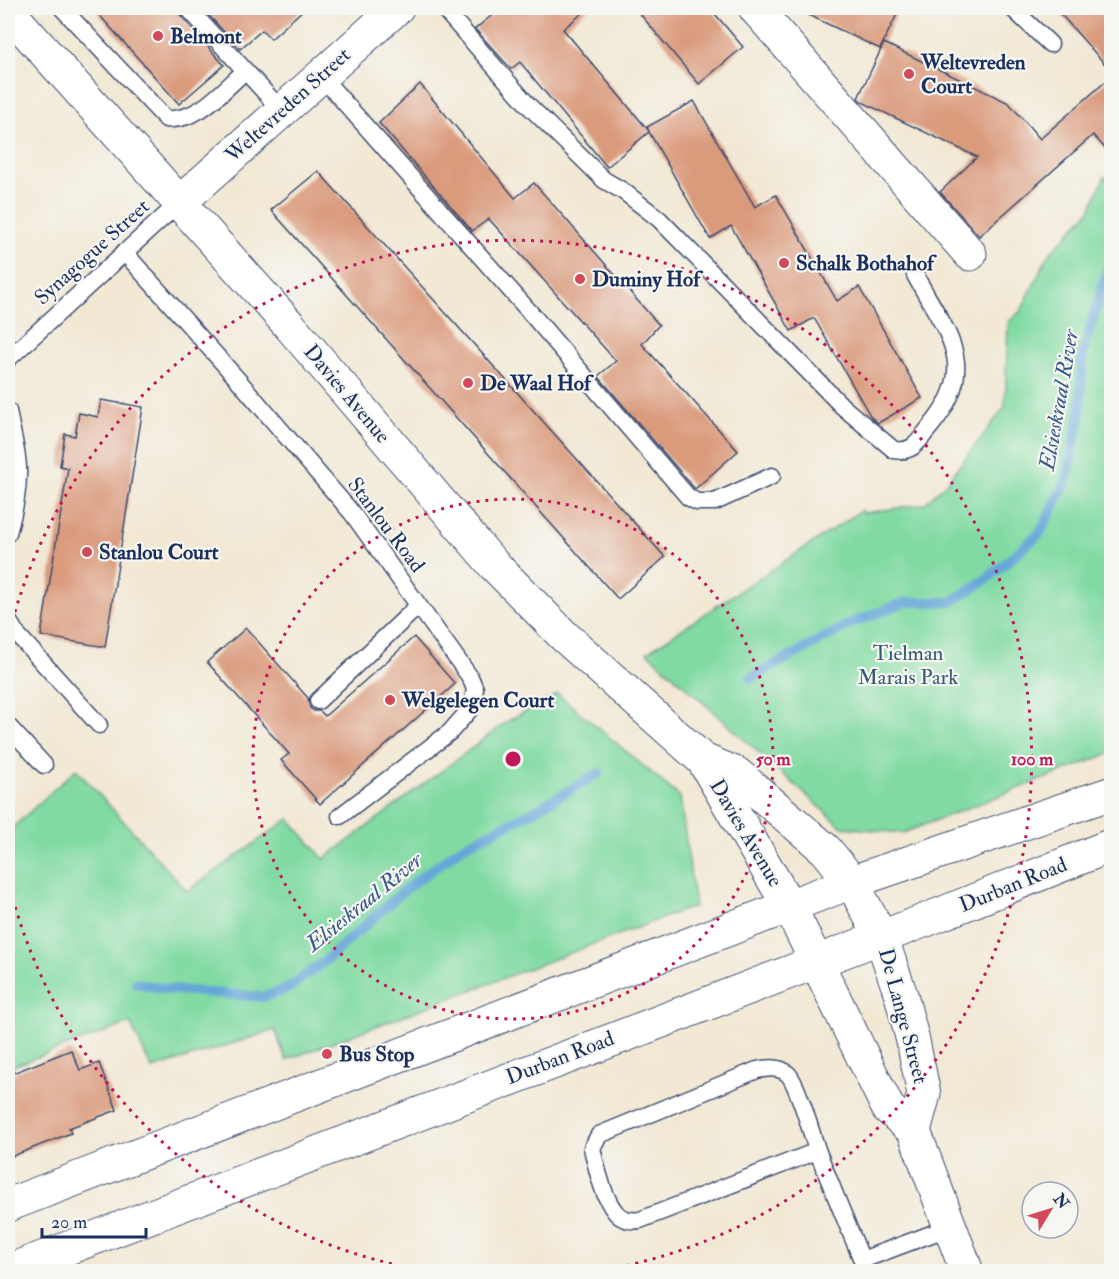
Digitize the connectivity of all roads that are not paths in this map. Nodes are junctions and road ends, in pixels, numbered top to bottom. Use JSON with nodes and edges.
{"nodes":[{"id":1,"x":62,"y":8,"type":"edge"},
{"id":2,"x":188,"y":8,"type":"edge"},
{"id":3,"x":397,"y":8,"type":"edge"},
{"id":4,"x":443,"y":8,"type":"edge"},
{"id":5,"x":755,"y":8,"type":"edge"},
{"id":6,"x":1012,"y":8,"type":"edge"},
{"id":7,"x":8,"y":11,"type":"edge"},
{"id":8,"x":1050,"y":44,"type":"dead end"},
{"id":9,"x":245,"y":71,"type":"junction"},
{"id":10,"x":321,"y":76,"type":"junction"},
{"id":11,"x":282,"y":111,"type":"junction"},
{"id":12,"x":180,"y":202,"type":"junction"},
{"id":13,"x":124,"y":252,"type":"junction"},
{"id":14,"x":969,"y":254,"type":"dead end"},
{"id":15,"x":915,"y":275,"type":"dead end"},
{"id":16,"x":8,"y":359,"type":"edge"},
{"id":17,"x":8,"y":411,"type":"edge"},
{"id":18,"x":772,"y":476,"type":"dead end"},
{"id":19,"x":8,"y":533,"type":"edge"},
{"id":20,"x":418,"y":606,"type":"junction"},
{"id":21,"x":8,"y":620,"type":"edge"},
{"id":22,"x":318,"y":701,"type":"dead end"},
{"id":23,"x":99,"y":725,"type":"dead end"},
{"id":24,"x":8,"y":726,"type":"edge"},
{"id":25,"x":703,"y":760,"type":"junction"},
{"id":26,"x":44,"y":765,"type":"dead end"},
{"id":27,"x":1112,"y":793,"type":"edge"},
{"id":28,"x":340,"y":816,"type":"dead end"},
{"id":29,"x":1112,"y":845,"type":"edge"},
{"id":30,"x":852,"y":882,"type":"junction"},
{"id":31,"x":789,"y":906,"type":"junction"},
{"id":32,"x":881,"y":937,"type":"junction"},
{"id":33,"x":818,"y":960,"type":"junction"},
{"id":34,"x":914,"y":1131,"type":"junction"},
{"id":35,"x":817,"y":1151,"type":"junction"},
{"id":36,"x":8,"y":1205,"type":"edge"},
{"id":37,"x":950,"y":1227,"type":"junction"},
{"id":38,"x":864,"y":1266,"type":"edge"},
{"id":39,"x":8,"y":1271,"type":"edge"},
{"id":40,"x":967,"y":1272,"type":"edge"}],
"edges":[{"from":1,"to":9,"type":"lane"},
{"from":2,"to":9,"type":"lane"},
{"from":3,"to":10,"type":"street","name":"Weltevreden Street"},
{"from":4,"to":15,"type":"lane"},
{"from":5,"to":14,"type":"street"},
{"from":6,"to":8,"type":"lane"},
{"from":7,"to":12,"type":"street","name":"Davies Avenue"},
{"from":9,"to":11,"type":"lane"},
{"from":10,"to":11,"type":"street","name":"Weltevreden Street"},
{"from":10,"to":18,"type":"lane"},
{"from":11,"to":12,"type":"street","name":"Weltevreden Street"},
{"from":12,"to":13,"type":"lane","name":"Synagogue Street"},
{"from":12,"to":25,"type":"street","name":"Davies Avenue"},
{"from":13,"to":16,"type":"lane","name":"Synagogue Street"},
{"from":13,"to":20,"type":"lane","name":"Stanlou Road"},
{"from":17,"to":19,"type":"lane"},
{"from":20,"to":22,"type":"lane"},
{"from":20,"to":28,"type":"lane","name":"Stanlou Road"},
{"from":21,"to":23,"type":"lane"},
{"from":24,"to":26,"type":"lane"},
{"from":25,"to":30,"type":"street","name":"Davies Avenue"},
{"from":25,"to":31,"type":"street","name":"Davies Avenue"},
{"from":27,"to":30,"type":"street"},
{"from":29,"to":32,"type":"street","name":"Durban Road"},
{"from":30,"to":31,"type":"street"},
{"from":30,"to":32,"type":"street","name":"Davies Avenue"},
{"from":31,"to":33,"type":"street","name":"Davies Avenue"},
{"from":31,"to":36,"type":"street"},
{"from":32,"to":33,"type":"street","name":"Durban Road"},
{"from":32,"to":34,"type":"street","name":"De Lange Street"},
{"from":33,"to":34,"type":"street","name":"De Lange Street"},
{"from":33,"to":39,"type":"street","name":"Durban Road"},
{"from":34,"to":37,"type":"street","name":"De Lange Street"},
{"from":35,"to":35,"type":"lane"},
{"from":35,"to":38,"type":"lane"},
{"from":37,"to":38,"type":"lane"},
{"from":37,"to":40,"type":"street","name":"De Lange Street"}]}
